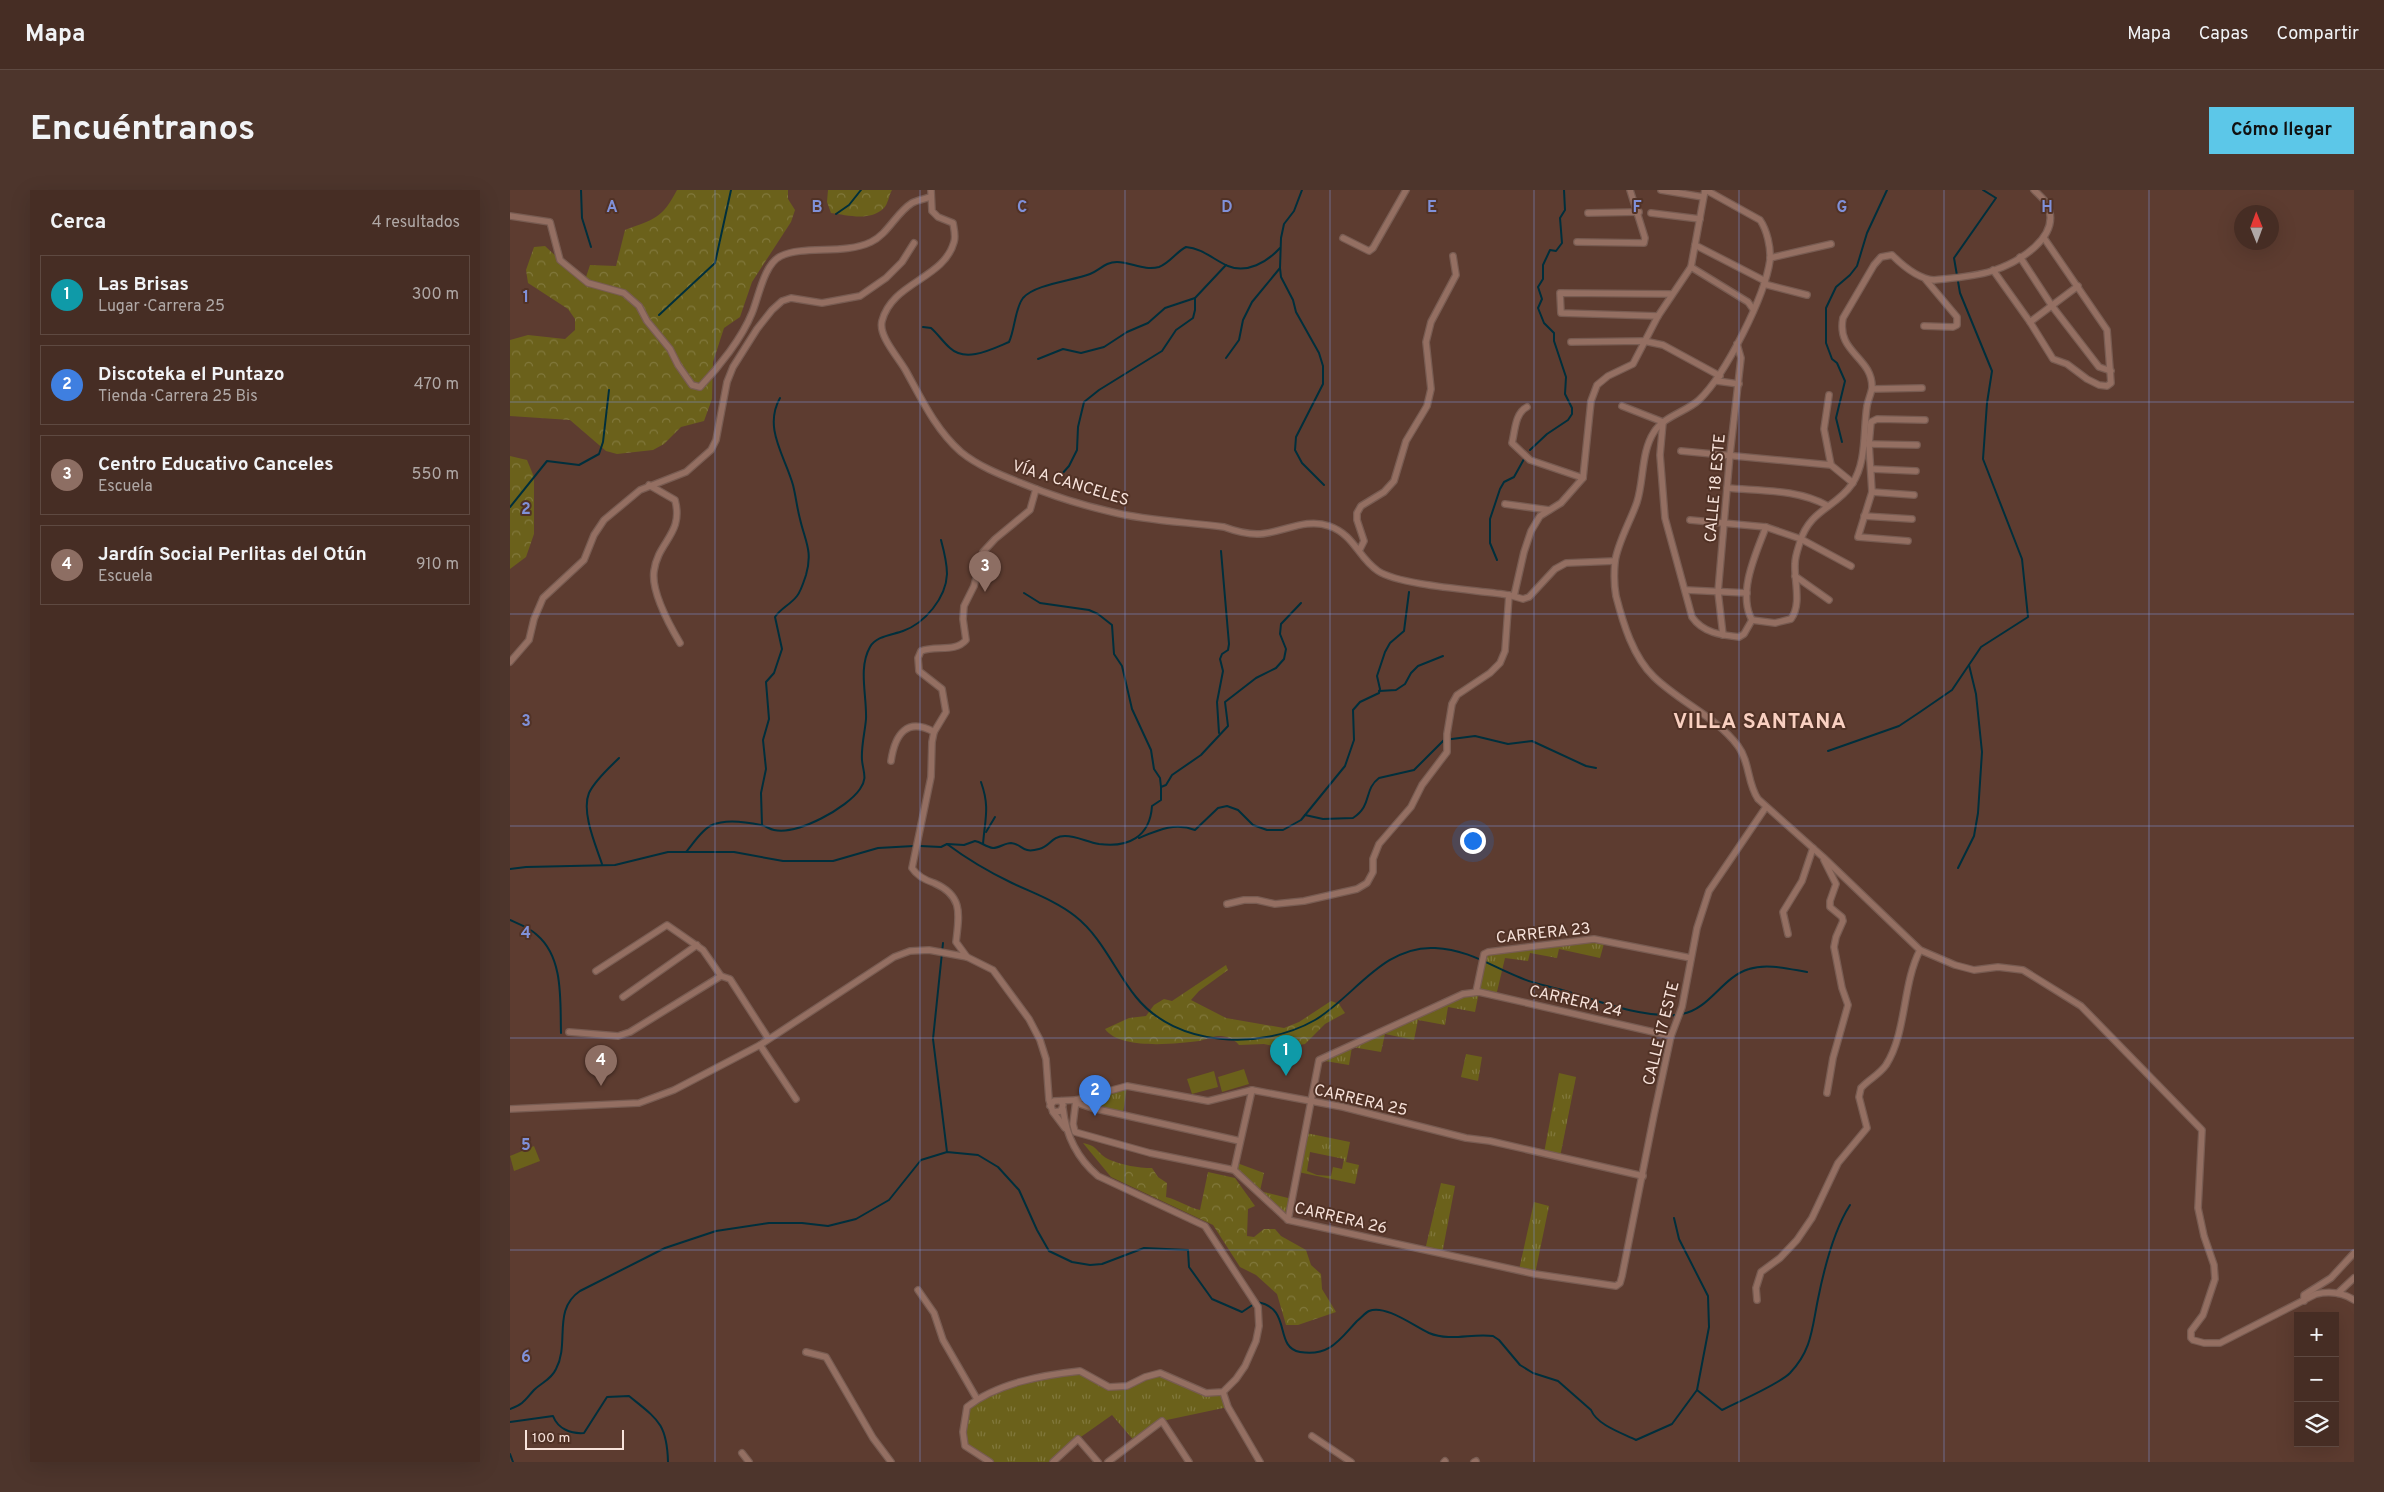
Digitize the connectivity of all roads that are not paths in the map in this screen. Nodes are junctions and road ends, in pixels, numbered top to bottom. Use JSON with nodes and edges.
{"nodes":[{"id":1,"x":1406,"y":190,"type":"edge"},
{"id":2,"x":1630,"y":190,"type":"edge"},
{"id":3,"x":1661,"y":190,"type":"edge"},
{"id":4,"x":1705,"y":190,"type":"edge"},
{"id":5,"x":2034,"y":190,"type":"edge"},
{"id":6,"x":931,"y":193,"type":"edge"},
{"id":7,"x":1703,"y":197,"type":"junction"},
{"id":8,"x":1638,"y":212,"type":"junction"},
{"id":9,"x":1588,"y":213,"type":"dead end"},
{"id":10,"x":1651,"y":213,"type":"dead end"},
{"id":11,"x":510,"y":216,"type":"edge"},
{"id":12,"x":1700,"y":219,"type":"junction"},
{"id":13,"x":1343,"y":238,"type":"dead end"},
{"id":14,"x":2044,"y":238,"type":"junction"},
{"id":15,"x":1577,"y":242,"type":"dead end"},
{"id":16,"x":914,"y":243,"type":"dead end"},
{"id":17,"x":1830,"y":244,"type":"dead end"},
{"id":18,"x":1694,"y":245,"type":"junction"},
{"id":19,"x":1452,"y":256,"type":"dead end"},
{"id":20,"x":1770,"y":258,"type":"junction"},
{"id":21,"x":2020,"y":258,"type":"junction"},
{"id":22,"x":1692,"y":267,"type":"junction"},
{"id":23,"x":1993,"y":270,"type":"junction"},
{"id":24,"x":1926,"y":280,"type":"junction"},
{"id":25,"x":1765,"y":282,"type":"junction"},
{"id":26,"x":2078,"y":286,"type":"junction"},
{"id":27,"x":1671,"y":294,"type":"junction"},
{"id":28,"x":1807,"y":295,"type":"dead end"},
{"id":29,"x":2052,"y":306,"type":"junction"},
{"id":30,"x":1753,"y":309,"type":"junction"},
{"id":31,"x":1658,"y":316,"type":"junction"},
{"id":32,"x":2030,"y":322,"type":"junction"},
{"id":33,"x":1924,"y":326,"type":"dead end"},
{"id":34,"x":1644,"y":340,"type":"junction"},
{"id":35,"x":1571,"y":342,"type":"dead end"},
{"id":36,"x":1737,"y":344,"type":"junction"},
{"id":37,"x":723,"y":362,"type":"junction"},
{"id":38,"x":732,"y":368,"type":"junction"},
{"id":39,"x":2111,"y":371,"type":"junction"},
{"id":40,"x":1718,"y":378,"type":"junction"},
{"id":41,"x":1739,"y":384,"type":"junction"},
{"id":42,"x":1872,"y":388,"type":"junction"},
{"id":43,"x":1922,"y":388,"type":"dead end"},
{"id":44,"x":1829,"y":395,"type":"dead end"},
{"id":45,"x":1622,"y":406,"type":"dead end"},
{"id":46,"x":1527,"y":407,"type":"dead end"},
{"id":47,"x":1925,"y":420,"type":"dead end"},
{"id":48,"x":1664,"y":422,"type":"junction"},
{"id":49,"x":1866,"y":444,"type":"junction"},
{"id":50,"x":1917,"y":445,"type":"dead end"},
{"id":51,"x":1681,"y":451,"type":"dead end"},
{"id":52,"x":1730,"y":454,"type":"junction"},
{"id":53,"x":1831,"y":465,"type":"junction"},
{"id":54,"x":1872,"y":469,"type":"junction"},
{"id":55,"x":1916,"y":471,"type":"dead end"},
{"id":56,"x":1583,"y":478,"type":"junction"},
{"id":57,"x":1853,"y":483,"type":"junction"},
{"id":58,"x":649,"y":485,"type":"junction"},
{"id":59,"x":1727,"y":488,"type":"junction"},
{"id":60,"x":1036,"y":489,"type":"junction"},
{"id":61,"x":1872,"y":492,"type":"junction"},
{"id":62,"x":1914,"y":495,"type":"dead end"},
{"id":63,"x":1505,"y":504,"type":"dead end"},
{"id":64,"x":1828,"y":506,"type":"junction"},
{"id":65,"x":1549,"y":510,"type":"junction"},
{"id":66,"x":1864,"y":516,"type":"junction"},
{"id":67,"x":1912,"y":519,"type":"dead end"},
{"id":68,"x":1690,"y":520,"type":"dead end"},
{"id":69,"x":1724,"y":524,"type":"junction"},
{"id":70,"x":1766,"y":527,"type":"junction"},
{"id":71,"x":1801,"y":539,"type":"junction"},
{"id":72,"x":1908,"y":541,"type":"dead end"},
{"id":73,"x":1360,"y":549,"type":"junction"},
{"id":74,"x":1615,"y":561,"type":"junction"},
{"id":75,"x":1851,"y":566,"type":"dead end"},
{"id":76,"x":1795,"y":576,"type":"junction"},
{"id":77,"x":1686,"y":590,"type":"junction"},
{"id":78,"x":1718,"y":592,"type":"junction"},
{"id":79,"x":1747,"y":593,"type":"junction"},
{"id":80,"x":1512,"y":595,"type":"junction"},
{"id":81,"x":1829,"y":600,"type":"dead end"},
{"id":82,"x":1752,"y":620,"type":"junction"},
{"id":83,"x":1723,"y":635,"type":"junction"},
{"id":84,"x":680,"y":644,"type":"dead end"},
{"id":85,"x":510,"y":662,"type":"edge"},
{"id":86,"x":934,"y":732,"type":"junction"},
{"id":87,"x":892,"y":761,"type":"dead end"},
{"id":88,"x":1766,"y":807,"type":"junction"},
{"id":89,"x":1813,"y":848,"type":"junction"},
{"id":90,"x":1823,"y":858,"type":"junction"},
{"id":91,"x":1227,"y":904,"type":"dead end"},
{"id":92,"x":1788,"y":934,"type":"dead end"},
{"id":93,"x":697,"y":945,"type":"junction"},
{"id":94,"x":1920,"y":950,"type":"junction"},
{"id":95,"x":968,"y":957,"type":"junction"},
{"id":96,"x":1691,"y":958,"type":"junction"},
{"id":97,"x":596,"y":971,"type":"dead end"},
{"id":98,"x":721,"y":976,"type":"junction"},
{"id":99,"x":1476,"y":992,"type":"junction"},
{"id":100,"x":623,"y":997,"type":"dead end"},
{"id":101,"x":569,"y":1032,"type":"dead end"},
{"id":102,"x":1671,"y":1036,"type":"junction"},
{"id":103,"x":768,"y":1038,"type":"junction"},
{"id":104,"x":760,"y":1044,"type":"junction"},
{"id":105,"x":1252,"y":1090,"type":"junction"},
{"id":106,"x":1048,"y":1093,"type":"junction"},
{"id":107,"x":1827,"y":1093,"type":"dead end"},
{"id":108,"x":796,"y":1098,"type":"dead end"},
{"id":109,"x":1075,"y":1100,"type":"junction"},
{"id":110,"x":1311,"y":1102,"type":"junction"},
{"id":111,"x":1062,"y":1105,"type":"junction"},
{"id":112,"x":510,"y":1109,"type":"edge"},
{"id":113,"x":1051,"y":1109,"type":"junction"},
{"id":114,"x":1065,"y":1128,"type":"junction"},
{"id":115,"x":1240,"y":1141,"type":"junction"},
{"id":116,"x":1234,"y":1170,"type":"junction"},
{"id":117,"x":1643,"y":1176,"type":"junction"},
{"id":118,"x":1288,"y":1220,"type":"junction"},
{"id":119,"x":2354,"y":1253,"type":"edge"},
{"id":120,"x":2354,"y":1278,"type":"edge"},
{"id":121,"x":1620,"y":1283,"type":"joint"},
{"id":122,"x":918,"y":1290,"type":"dead end"},
{"id":123,"x":2338,"y":1293,"type":"junction"},
{"id":124,"x":1757,"y":1300,"type":"dead end"},
{"id":125,"x":2354,"y":1300,"type":"edge"},
{"id":126,"x":2304,"y":1301,"type":"junction"},
{"id":127,"x":806,"y":1352,"type":"dead end"},
{"id":128,"x":1223,"y":1392,"type":"junction"},
{"id":129,"x":977,"y":1399,"type":"junction"},
{"id":130,"x":1312,"y":1436,"type":"dead end"},
{"id":131,"x":742,"y":1452,"type":"dead end"},
{"id":132,"x":749,"y":1462,"type":"edge"},
{"id":133,"x":891,"y":1462,"type":"edge"},
{"id":134,"x":990,"y":1462,"type":"edge"},
{"id":135,"x":1053,"y":1462,"type":"edge"},
{"id":136,"x":1098,"y":1462,"type":"edge"},
{"id":137,"x":1108,"y":1462,"type":"edge"},
{"id":138,"x":1189,"y":1462,"type":"edge"},
{"id":139,"x":1260,"y":1462,"type":"edge"},
{"id":140,"x":1351,"y":1462,"type":"edge"}],
"edges":[{"from":1,"to":13,"type":"street"},
{"from":2,"to":8,"type":"street"},
{"from":3,"to":7,"type":"street"},
{"from":4,"to":7,"type":"street"},
{"from":4,"to":20,"type":"street"},
{"from":5,"to":14,"type":"street"},
{"from":6,"to":37,"type":"street"},
{"from":6,"to":60,"type":"street","name":"VÍA A CANCELES"},
{"from":7,"to":12,"type":"street"},
{"from":8,"to":9,"type":"street"},
{"from":8,"to":15,"type":"street"},
{"from":10,"to":12,"type":"street"},
{"from":11,"to":37,"type":"street"},
{"from":12,"to":18,"type":"street"},
{"from":14,"to":21,"type":"street"},
{"from":14,"to":26,"type":"street"},
{"from":16,"to":38,"type":"street"},
{"from":17,"to":20,"type":"street"},
{"from":18,"to":22,"type":"street"},
{"from":18,"to":25,"type":"street"},
{"from":19,"to":73,"type":"street"},
{"from":20,"to":25,"type":"street"},
{"from":21,"to":23,"type":"street"},
{"from":21,"to":29,"type":"street"},
{"from":22,"to":27,"type":"street"},
{"from":22,"to":30,"type":"street"},
{"from":23,"to":24,"type":"street"},
{"from":23,"to":32,"type":"street"},
{"from":24,"to":33,"type":"street"},
{"from":24,"to":42,"type":"street"},
{"from":25,"to":28,"type":"street"},
{"from":25,"to":30,"type":"street"},
{"from":26,"to":29,"type":"street"},
{"from":26,"to":39,"type":"street"},
{"from":27,"to":31,"type":"street"},
{"from":27,"to":31,"type":"street"},
{"from":29,"to":32,"type":"street"},
{"from":29,"to":39,"type":"street"},
{"from":30,"to":36,"type":"street"},
{"from":31,"to":34,"type":"street"},
{"from":32,"to":39,"type":"street"},
{"from":34,"to":35,"type":"street"},
{"from":34,"to":40,"type":"street"},
{"from":34,"to":56,"type":"street"},
{"from":36,"to":40,"type":"street"},
{"from":36,"to":41,"type":"street","name":"CALLE 18 ESTE"},
{"from":37,"to":38,"type":"street"},
{"from":38,"to":58,"type":"street"},
{"from":40,"to":41,"type":"street"},
{"from":40,"to":48,"type":"street"},
{"from":41,"to":52,"type":"street","name":"CALLE 18 ESTE"},
{"from":42,"to":43,"type":"street"},
{"from":42,"to":49,"type":"street"},
{"from":44,"to":53,"type":"street"},
{"from":45,"to":48,"type":"street"},
{"from":46,"to":56,"type":"street"},
{"from":47,"to":49,"type":"street"},
{"from":48,"to":74,"type":"street"},
{"from":48,"to":77,"type":"street"},
{"from":49,"to":50,"type":"street"},
{"from":49,"to":54,"type":"street"},
{"from":49,"to":57,"type":"street"},
{"from":51,"to":52,"type":"street"},
{"from":52,"to":53,"type":"street"},
{"from":52,"to":59,"type":"street","name":"CALLE 18 ESTE"},
{"from":53,"to":57,"type":"street"},
{"from":54,"to":55,"type":"street"},
{"from":54,"to":61,"type":"street"},
{"from":56,"to":65,"type":"street"},
{"from":57,"to":64,"type":"street"},
{"from":58,"to":84,"type":"street"},
{"from":58,"to":85,"type":"street"},
{"from":59,"to":64,"type":"street"},
{"from":59,"to":69,"type":"street","name":"CALLE 18 ESTE"},
{"from":60,"to":73,"type":"street","name":"VÍA A CANCELES"},
{"from":60,"to":86,"type":"street"},
{"from":61,"to":62,"type":"street"},
{"from":61,"to":66,"type":"street"},
{"from":63,"to":65,"type":"street"},
{"from":64,"to":71,"type":"street"},
{"from":65,"to":80,"type":"street"},
{"from":66,"to":67,"type":"street"},
{"from":66,"to":72,"type":"street"},
{"from":68,"to":69,"type":"street"},
{"from":69,"to":70,"type":"street"},
{"from":69,"to":78,"type":"street","name":"CALLE 18 ESTE"},
{"from":70,"to":71,"type":"street"},
{"from":70,"to":79,"type":"street"},
{"from":71,"to":75,"type":"street"},
{"from":71,"to":76,"type":"street"},
{"from":73,"to":80,"type":"street","name":"VÍA A CANCELES"},
{"from":74,"to":80,"type":"street"},
{"from":74,"to":88,"type":"street"},
{"from":76,"to":81,"type":"street"},
{"from":76,"to":82,"type":"street"},
{"from":77,"to":78,"type":"street"},
{"from":77,"to":83,"type":"street"},
{"from":78,"to":79,"type":"street"},
{"from":78,"to":83,"type":"street","name":"CALLE 18 ESTE"},
{"from":79,"to":82,"type":"street"},
{"from":80,"to":91,"type":"street"},
{"from":82,"to":83,"type":"street"},
{"from":86,"to":87,"type":"street"},
{"from":86,"to":95,"type":"street"},
{"from":88,"to":89,"type":"street"},
{"from":88,"to":96,"type":"street","name":"CALLE 17 ESTE"},
{"from":89,"to":90,"type":"street"},
{"from":89,"to":92,"type":"street"},
{"from":90,"to":94,"type":"street"},
{"from":90,"to":107,"type":"street"},
{"from":93,"to":97,"type":"street"},
{"from":93,"to":98,"type":"street"},
{"from":93,"to":100,"type":"street"},
{"from":94,"to":124,"type":"street"},
{"from":94,"to":126,"type":"street"},
{"from":95,"to":103,"type":"street"},
{"from":95,"to":106,"type":"street"},
{"from":96,"to":99,"type":"street","name":"CARRERA 23"},
{"from":96,"to":102,"type":"street","name":"CALLE 17 ESTE"},
{"from":98,"to":101,"type":"street"},
{"from":98,"to":103,"type":"street"},
{"from":99,"to":102,"type":"street","name":"CARRERA 24"},
{"from":99,"to":110,"type":"street"},
{"from":102,"to":117,"type":"street","name":"CALLE 17 ESTE"},
{"from":103,"to":104,"type":"street"},
{"from":104,"to":108,"type":"street"},
{"from":104,"to":112,"type":"street"},
{"from":105,"to":109,"type":"street","name":"CARRERA 25"},
{"from":105,"to":110,"type":"street","name":"CARRERA 25"},
{"from":105,"to":115,"type":"street"},
{"from":106,"to":111,"type":"street"},
{"from":106,"to":113,"type":"street"},
{"from":109,"to":111,"type":"street","name":"CARRERA 25"},
{"from":109,"to":115,"type":"street"},
{"from":109,"to":116,"type":"street"},
{"from":110,"to":117,"type":"street","name":"CARRERA 25"},
{"from":110,"to":118,"type":"street"},
{"from":111,"to":113,"type":"street","name":"CARRERA 25"},
{"from":111,"to":113,"type":"street"},
{"from":111,"to":114,"type":"street"},
{"from":113,"to":114,"type":"street"},
{"from":114,"to":128,"type":"street"},
{"from":115,"to":116,"type":"street"},
{"from":116,"to":118,"type":"street","name":"CARRERA 26"},
{"from":117,"to":121,"type":"street","name":"CALLE 17 ESTE"},
{"from":118,"to":121,"type":"street","name":"CARRERA 26"},
{"from":119,"to":126,"type":"street"},
{"from":120,"to":123,"type":"street"},
{"from":122,"to":129,"type":"street"},
{"from":123,"to":125,"type":"street"},
{"from":123,"to":126,"type":"street"},
{"from":127,"to":133,"type":"street"},
{"from":128,"to":129,"type":"street"},
{"from":128,"to":139,"type":"street"},
{"from":129,"to":134,"type":"street"},
{"from":130,"to":140,"type":"street"},
{"from":131,"to":132,"type":"street"},
{"from":135,"to":136,"type":"street"},
{"from":137,"to":138,"type":"street"}]}
